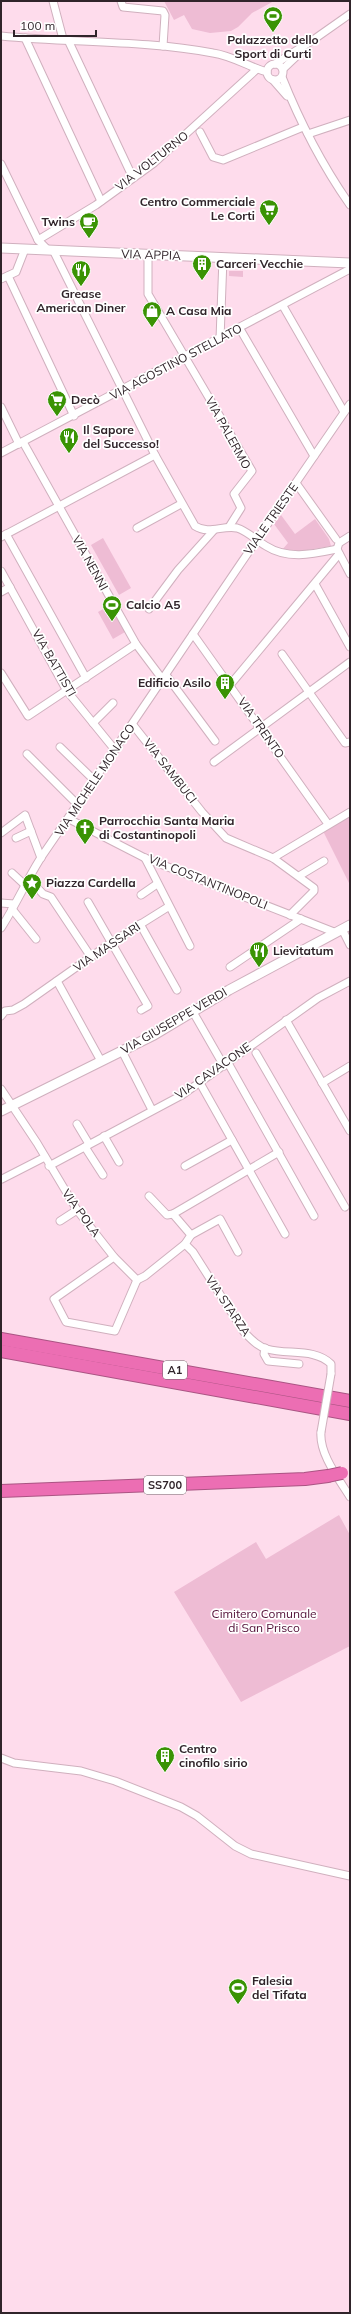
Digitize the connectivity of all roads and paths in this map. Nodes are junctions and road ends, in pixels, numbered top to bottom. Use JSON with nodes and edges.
{"nodes":[{"id":1,"x":53,"y":1,"type":"edge"},
{"id":2,"x":121,"y":1,"type":"edge"},
{"id":3,"x":350,"y":14,"type":"edge"},
{"id":4,"x":1,"y":36,"type":"edge"},
{"id":5,"x":25,"y":38,"type":"junction"},
{"id":6,"x":65,"y":39,"type":"junction"},
{"id":7,"x":313,"y":40,"type":"junction"},
{"id":8,"x":163,"y":46,"type":"junction"},
{"id":9,"x":247,"y":63,"type":"junction"},
{"id":10,"x":271,"y":67,"type":"junction"},
{"id":11,"x":257,"y":68,"type":"junction"},
{"id":12,"x":283,"y":70,"type":"junction"},
{"id":13,"x":282,"y":77,"type":"junction"},
{"id":14,"x":272,"y":80,"type":"junction"},
{"id":15,"x":290,"y":99,"type":"junction"},
{"id":16,"x":350,"y":120,"type":"edge"},
{"id":17,"x":304,"y":127,"type":"junction"},
{"id":18,"x":200,"y":132,"type":"dead end"},
{"id":19,"x":308,"y":134,"type":"junction"},
{"id":20,"x":1,"y":164,"type":"edge"},
{"id":21,"x":133,"y":178,"type":"junction"},
{"id":22,"x":101,"y":201,"type":"junction"},
{"id":23,"x":350,"y":205,"type":"edge"},
{"id":24,"x":38,"y":240,"type":"junction"},
{"id":25,"x":1,"y":248,"type":"edge"},
{"id":26,"x":25,"y":249,"type":"junction"},
{"id":27,"x":51,"y":250,"type":"junction"},
{"id":28,"x":148,"y":254,"type":"junction"},
{"id":29,"x":222,"y":258,"type":"junction"},
{"id":30,"x":349,"y":263,"type":"edge"},
{"id":31,"x":7,"y":277,"type":"edge"},
{"id":32,"x":322,"y":285,"type":"joint"},
{"id":33,"x":282,"y":306,"type":"junction"},
{"id":34,"x":240,"y":329,"type":"junction"},
{"id":35,"x":220,"y":339,"type":"junction"},
{"id":36,"x":185,"y":357,"type":"junction"},
{"id":37,"x":122,"y":390,"type":"junction"},
{"id":38,"x":350,"y":404,"type":"edge"},
{"id":39,"x":1,"y":407,"type":"edge"},
{"id":40,"x":344,"y":412,"type":"junction"},
{"id":41,"x":74,"y":416,"type":"junction"},
{"id":42,"x":21,"y":443,"type":"junction"},
{"id":43,"x":1,"y":453,"type":"edge"},
{"id":44,"x":155,"y":455,"type":"junction"},
{"id":45,"x":314,"y":456,"type":"junction"},
{"id":46,"x":296,"y":483,"type":"junction"},
{"id":47,"x":181,"y":504,"type":"junction"},
{"id":48,"x":59,"y":506,"type":"junction"},
{"id":49,"x":229,"y":527,"type":"junction"},
{"id":50,"x":137,"y":528,"type":"dead end"},
{"id":51,"x":214,"y":530,"type":"junction"},
{"id":52,"x":3,"y":536,"type":"edge"},
{"id":53,"x":350,"y":536,"type":"edge"},
{"id":54,"x":256,"y":539,"type":"junction"},
{"id":55,"x":336,"y":539,"type":"dead end"},
{"id":56,"x":338,"y":552,"type":"junction"},
{"id":57,"x":1,"y":571,"type":"edge"},
{"id":58,"x":349,"y":572,"type":"edge"},
{"id":59,"x":316,"y":584,"type":"junction"},
{"id":60,"x":10,"y":587,"type":"junction"},
{"id":61,"x":1,"y":592,"type":"edge"},
{"id":62,"x":149,"y":610,"type":"dead end"},
{"id":63,"x":193,"y":635,"type":"junction"},
{"id":64,"x":136,"y":644,"type":"junction"},
{"id":65,"x":350,"y":647,"type":"edge"},
{"id":66,"x":282,"y":654,"type":"dead end"},
{"id":67,"x":350,"y":662,"type":"edge"},
{"id":68,"x":1,"y":673,"type":"edge"},
{"id":69,"x":86,"y":678,"type":"junction"},
{"id":70,"x":165,"y":678,"type":"junction"},
{"id":71,"x":230,"y":685,"type":"junction"},
{"id":72,"x":67,"y":690,"type":"junction"},
{"id":73,"x":309,"y":692,"type":"junction"},
{"id":74,"x":113,"y":703,"type":"dead end"},
{"id":75,"x":93,"y":723,"type":"junction"},
{"id":76,"x":133,"y":725,"type":"junction"},
{"id":77,"x":261,"y":727,"type":"junction"},
{"id":78,"x":215,"y":741,"type":"dead end"},
{"id":79,"x":350,"y":742,"type":"edge"},
{"id":80,"x":60,"y":747,"type":"dead end"},
{"id":81,"x":115,"y":750,"type":"junction"},
{"id":82,"x":27,"y":754,"type":"dead end"},
{"id":83,"x":214,"y":762,"type":"dead end"},
{"id":84,"x":95,"y":781,"type":"junction"},
{"id":85,"x":78,"y":805,"type":"junction"},
{"id":86,"x":350,"y":812,"type":"edge"},
{"id":87,"x":69,"y":819,"type":"junction"},
{"id":88,"x":328,"y":824,"type":"junction"},
{"id":89,"x":31,"y":831,"type":"junction"},
{"id":90,"x":1,"y":833,"type":"edge"},
{"id":91,"x":16,"y":838,"type":"dead end"},
{"id":92,"x":41,"y":858,"type":"junction"},
{"id":93,"x":145,"y":858,"type":"junction"},
{"id":94,"x":273,"y":858,"type":"junction"},
{"id":95,"x":324,"y":861,"type":"dead end"},
{"id":96,"x":12,"y":873,"type":"dead end"},
{"id":97,"x":299,"y":876,"type":"junction"},
{"id":98,"x":30,"y":880,"type":"junction"},
{"id":99,"x":157,"y":884,"type":"junction"},
{"id":100,"x":26,"y":886,"type":"junction"},
{"id":101,"x":141,"y":895,"type":"dead end"},
{"id":102,"x":88,"y":902,"type":"dead end"},
{"id":103,"x":1,"y":903,"type":"edge"},
{"id":104,"x":13,"y":907,"type":"junction"},
{"id":105,"x":168,"y":907,"type":"junction"},
{"id":106,"x":290,"y":915,"type":"junction"},
{"id":107,"x":301,"y":920,"type":"junction"},
{"id":108,"x":140,"y":924,"type":"junction"},
{"id":109,"x":1,"y":928,"type":"edge"},
{"id":110,"x":342,"y":929,"type":"edge"},
{"id":111,"x":36,"y":939,"type":"dead end"},
{"id":112,"x":112,"y":942,"type":"junction"},
{"id":113,"x":350,"y":945,"type":"edge"},
{"id":114,"x":190,"y":946,"type":"dead end"},
{"id":115,"x":91,"y":957,"type":"junction"},
{"id":116,"x":230,"y":967,"type":"dead end"},
{"id":117,"x":57,"y":981,"type":"junction"},
{"id":118,"x":350,"y":981,"type":"edge"},
{"id":119,"x":177,"y":990,"type":"dead end"},
{"id":120,"x":141,"y":1010,"type":"dead end"},
{"id":121,"x":193,"y":1012,"type":"junction"},
{"id":122,"x":1,"y":1016,"type":"edge"},
{"id":123,"x":286,"y":1020,"type":"junction"},
{"id":124,"x":122,"y":1051,"type":"junction"},
{"id":125,"x":256,"y":1053,"type":"dead end"},
{"id":126,"x":101,"y":1061,"type":"junction"},
{"id":127,"x":226,"y":1064,"type":"junction"},
{"id":128,"x":350,"y":1066,"type":"edge"},
{"id":129,"x":200,"y":1083,"type":"junction"},
{"id":130,"x":322,"y":1083,"type":"junction"},
{"id":131,"x":1,"y":1089,"type":"edge"},
{"id":132,"x":12,"y":1105,"type":"junction"},
{"id":133,"x":152,"y":1110,"type":"junction"},
{"id":134,"x":1,"y":1111,"type":"edge"},
{"id":135,"x":77,"y":1124,"type":"dead end"},
{"id":136,"x":349,"y":1126,"type":"edge"},
{"id":137,"x":104,"y":1136,"type":"junction"},
{"id":138,"x":232,"y":1140,"type":"junction"},
{"id":139,"x":87,"y":1146,"type":"junction"},
{"id":140,"x":279,"y":1152,"type":"junction"},
{"id":141,"x":45,"y":1157,"type":"junction"},
{"id":142,"x":119,"y":1162,"type":"dead end"},
{"id":143,"x":50,"y":1166,"type":"junction"},
{"id":144,"x":186,"y":1166,"type":"dead end"},
{"id":145,"x":249,"y":1169,"type":"junction"},
{"id":146,"x":103,"y":1175,"type":"dead end"},
{"id":147,"x":2,"y":1179,"type":"edge"},
{"id":148,"x":149,"y":1196,"type":"dead end"},
{"id":149,"x":345,"y":1207,"type":"dead end"},
{"id":150,"x":77,"y":1210,"type":"junction"},
{"id":151,"x":173,"y":1214,"type":"junction"},
{"id":152,"x":314,"y":1216,"type":"dead end"},
{"id":153,"x":60,"y":1220,"type":"dead end"},
{"id":154,"x":285,"y":1234,"type":"dead end"},
{"id":155,"x":191,"y":1235,"type":"junction"},
{"id":156,"x":184,"y":1244,"type":"junction"},
{"id":157,"x":238,"y":1252,"type":"dead end"},
{"id":158,"x":114,"y":1257,"type":"junction"},
{"id":159,"x":137,"y":1280,"type":"junction"},
{"id":160,"x":1,"y":1339,"type":"edge"},
{"id":161,"x":265,"y":1348,"type":"junction"},
{"id":162,"x":1,"y":1351,"type":"edge"},
{"id":163,"x":299,"y":1364,"type":"dead end"},
{"id":164,"x":350,"y":1401,"type":"edge"},
{"id":165,"x":350,"y":1414,"type":"edge"},
{"id":166,"x":346,"y":1472,"type":"edge"},
{"id":167,"x":1,"y":1491,"type":"edge"},
{"id":168,"x":350,"y":1497,"type":"edge"},
{"id":169,"x":1,"y":1758,"type":"edge"},
{"id":170,"x":350,"y":1876,"type":"edge"}],
"edges":[{"from":1,"to":6,"type":"street"},
{"from":2,"to":8,"type":"street"},
{"from":3,"to":7,"type":"street"},
{"from":4,"to":5,"type":"street"},
{"from":5,"to":6,"type":"street"},
{"from":5,"to":22,"type":"street"},
{"from":6,"to":8,"type":"street"},
{"from":6,"to":21,"type":"street"},
{"from":7,"to":10,"type":"street"},
{"from":7,"to":12,"type":"street"},
{"from":8,"to":9,"type":"street"},
{"from":9,"to":10,"type":"street"},
{"from":9,"to":11,"type":"street"},
{"from":10,"to":11,"type":"street"},
{"from":10,"to":12,"type":"street"},
{"from":10,"to":14,"type":"street"},
{"from":11,"to":21,"type":"street","name":"VIA VOLTURNO"},
{"from":12,"to":13,"type":"street"},
{"from":13,"to":14,"type":"street"},
{"from":13,"to":15,"type":"street"},
{"from":14,"to":15,"type":"street"},
{"from":15,"to":17,"type":"street"},
{"from":16,"to":19,"type":"street"},
{"from":17,"to":18,"type":"street"},
{"from":17,"to":19,"type":"street"},
{"from":19,"to":23,"type":"street"},
{"from":20,"to":24,"type":"street"},
{"from":21,"to":22,"type":"street","name":"VIA VOLTURNO"},
{"from":22,"to":24,"type":"street","name":"VIA VOLTURNO"},
{"from":24,"to":27,"type":"street"},
{"from":25,"to":26,"type":"street","name":"VIA APPIA"},
{"from":26,"to":27,"type":"street","name":"VIA APPIA"},
{"from":26,"to":31,"type":"street"},
{"from":27,"to":28,"type":"street","name":"VIA APPIA"},
{"from":27,"to":37,"type":"street"},
{"from":28,"to":29,"type":"street","name":"VIA APPIA"},
{"from":28,"to":36,"type":"street"},
{"from":29,"to":30,"type":"street","name":"VIA APPIA"},
{"from":29,"to":35,"type":"street"},
{"from":30,"to":32,"type":"street","name":"VIA APPIA"},
{"from":31,"to":41,"type":"street"},
{"from":32,"to":33,"type":"street","name":"VIA AGOSTINO STELLATO"},
{"from":33,"to":34,"type":"street","name":"VIA AGOSTINO STELLATO"},
{"from":33,"to":40,"type":"street"},
{"from":34,"to":35,"type":"street","name":"VIA AGOSTINO STELLATO"},
{"from":34,"to":45,"type":"street"},
{"from":35,"to":36,"type":"street","name":"VIA AGOSTINO STELLATO"},
{"from":36,"to":37,"type":"street","name":"VIA AGOSTINO STELLATO"},
{"from":36,"to":49,"type":"street","name":"VIA PALERMO"},
{"from":37,"to":41,"type":"street","name":"VIA AGOSTINO STELLATO"},
{"from":37,"to":44,"type":"street"},
{"from":38,"to":40,"type":"street","name":"VIALE TRIESTE"},
{"from":39,"to":42,"type":"street","name":"VIA NENNI"},
{"from":40,"to":45,"type":"street","name":"VIALE TRIESTE"},
{"from":41,"to":42,"type":"street","name":"VIA AGOSTINO STELLATO"},
{"from":42,"to":43,"type":"street","name":"VIA AGOSTINO STELLATO"},
{"from":42,"to":48,"type":"street","name":"VIA NENNI"},
{"from":44,"to":47,"type":"street"},
{"from":44,"to":48,"type":"street"},
{"from":45,"to":46,"type":"street","name":"VIALE TRIESTE"},
{"from":46,"to":54,"type":"street","name":"VIALE TRIESTE"},
{"from":46,"to":55,"type":"street"},
{"from":47,"to":50,"type":"street"},
{"from":47,"to":51,"type":"street"},
{"from":48,"to":52,"type":"street"},
{"from":48,"to":64,"type":"street","name":"VIA NENNI"},
{"from":49,"to":51,"type":"street"},
{"from":49,"to":54,"type":"street"},
{"from":51,"to":62,"type":"street"},
{"from":52,"to":69,"type":"street"},
{"from":53,"to":56,"type":"street"},
{"from":54,"to":56,"type":"street"},
{"from":54,"to":63,"type":"street","name":"VIALE TRIESTE"},
{"from":56,"to":58,"type":"street"},
{"from":56,"to":59,"type":"street"},
{"from":57,"to":60,"type":"street","name":"VIA BATTISTI"},
{"from":59,"to":65,"type":"street"},
{"from":59,"to":71,"type":"street"},
{"from":60,"to":61,"type":"street"},
{"from":60,"to":72,"type":"street","name":"VIA BATTISTI"},
{"from":63,"to":70,"type":"street","name":"VIA MICHELE MONACO"},
{"from":63,"to":71,"type":"street","name":"VIA TRENTO"},
{"from":64,"to":69,"type":"street"},
{"from":64,"to":70,"type":"street","name":"VIA NENNI"},
{"from":66,"to":73,"type":"street"},
{"from":67,"to":73,"type":"street"},
{"from":68,"to":72,"type":"street"},
{"from":69,"to":72,"type":"street"},
{"from":70,"to":76,"type":"street","name":"VIA MICHELE MONACO"},
{"from":70,"to":78,"type":"street","name":"VIA NENNI"},
{"from":71,"to":77,"type":"street","name":"VIA TRENTO"},
{"from":72,"to":75,"type":"street","name":"VIA BATTISTI"},
{"from":73,"to":77,"type":"street"},
{"from":73,"to":79,"type":"street"},
{"from":74,"to":75,"type":"street"},
{"from":75,"to":81,"type":"street","name":"VIA BATTISTI"},
{"from":76,"to":81,"type":"street","name":"VIA MICHELE MONACO"},
{"from":76,"to":94,"type":"street","name":"VIA SAMBUCI"},
{"from":77,"to":83,"type":"street"},
{"from":77,"to":88,"type":"street","name":"VIA TRENTO"},
{"from":80,"to":84,"type":"street"},
{"from":81,"to":84,"type":"street","name":"VIA MICHELE MONACO"},
{"from":82,"to":85,"type":"street"},
{"from":84,"to":85,"type":"street","name":"VIA MICHELE MONACO"},
{"from":85,"to":87,"type":"street","name":"VIA MICHELE MONACO"},
{"from":86,"to":88,"type":"street"},
{"from":87,"to":92,"type":"street","name":"VIA MICHELE MONACO"},
{"from":87,"to":93,"type":"street","name":"VIA COSTANTINOPOLI"},
{"from":88,"to":94,"type":"street"},
{"from":89,"to":90,"type":"street"},
{"from":89,"to":91,"type":"street"},
{"from":89,"to":92,"type":"street"},
{"from":92,"to":98,"type":"street","name":"VIA MICHELE MONACO"},
{"from":93,"to":99,"type":"street"},
{"from":93,"to":106,"type":"street","name":"VIA COSTANTINOPOLI"},
{"from":94,"to":97,"type":"street","name":"VIA SAMBUCI"},
{"from":95,"to":97,"type":"street"},
{"from":96,"to":100,"type":"street"},
{"from":97,"to":106,"type":"street","name":"VIA SAMBUCI"},
{"from":98,"to":100,"type":"street","name":"VIA MICHELE MONACO"},
{"from":98,"to":115,"type":"street"},
{"from":99,"to":101,"type":"street"},
{"from":99,"to":105,"type":"street"},
{"from":100,"to":104,"type":"street","name":"VIA MICHELE MONACO"},
{"from":102,"to":112,"type":"street"},
{"from":103,"to":104,"type":"street"},
{"from":104,"to":109,"type":"street","name":"VIA MICHELE MONACO"},
{"from":104,"to":111,"type":"street"},
{"from":105,"to":108,"type":"street","name":"VIA MASSARI"},
{"from":105,"to":114,"type":"street"},
{"from":106,"to":107,"type":"street","name":"VIA COSTANTINOPOLI"},
{"from":107,"to":110,"type":"street","name":"VIA COSTANTINOPOLI"},
{"from":107,"to":116,"type":"street"},
{"from":108,"to":112,"type":"street","name":"VIA MASSARI"},
{"from":108,"to":119,"type":"street"},
{"from":110,"to":113,"type":"street"},
{"from":110,"to":121,"type":"street","name":"VIA GIUSEPPE VERDI"},
{"from":112,"to":115,"type":"street","name":"VIA MASSARI"},
{"from":112,"to":120,"type":"street"},
{"from":115,"to":117,"type":"street","name":"VIA MASSARI"},
{"from":117,"to":122,"type":"street","name":"VIA MASSARI"},
{"from":117,"to":126,"type":"street"},
{"from":118,"to":123,"type":"street","name":"VIA CAVACONE"},
{"from":121,"to":124,"type":"street","name":"VIA GIUSEPPE VERDI"},
{"from":121,"to":127,"type":"street"},
{"from":123,"to":127,"type":"street","name":"VIA CAVACONE"},
{"from":123,"to":130,"type":"street"},
{"from":124,"to":126,"type":"street","name":"VIA GIUSEPPE VERDI"},
{"from":124,"to":133,"type":"street"},
{"from":125,"to":149,"type":"street"},
{"from":126,"to":132,"type":"street","name":"VIA GIUSEPPE VERDI"},
{"from":127,"to":129,"type":"street","name":"VIA CAVACONE"},
{"from":127,"to":140,"type":"street"},
{"from":128,"to":130,"type":"street"},
{"from":129,"to":133,"type":"street","name":"VIA CAVACONE"},
{"from":129,"to":138,"type":"street"},
{"from":130,"to":136,"type":"street"},
{"from":131,"to":132,"type":"street","name":"VIA POLA"},
{"from":132,"to":134,"type":"street","name":"VIA GIUSEPPE VERDI"},
{"from":132,"to":141,"type":"street","name":"VIA POLA"},
{"from":133,"to":137,"type":"street","name":"VIA CAVACONE"},
{"from":135,"to":139,"type":"street"},
{"from":137,"to":139,"type":"street","name":"VIA CAVACONE"},
{"from":137,"to":142,"type":"street"},
{"from":138,"to":144,"type":"street"},
{"from":138,"to":145,"type":"street"},
{"from":139,"to":143,"type":"street","name":"VIA CAVACONE"},
{"from":139,"to":146,"type":"street"},
{"from":140,"to":145,"type":"street"},
{"from":140,"to":152,"type":"street"},
{"from":141,"to":143,"type":"street","name":"VIA POLA"},
{"from":141,"to":147,"type":"street"},
{"from":143,"to":150,"type":"street","name":"VIA POLA"},
{"from":145,"to":151,"type":"street"},
{"from":145,"to":154,"type":"street"},
{"from":148,"to":151,"type":"street"},
{"from":150,"to":153,"type":"street"},
{"from":150,"to":158,"type":"street","name":"VIA POLA"},
{"from":151,"to":155,"type":"street"},
{"from":155,"to":156,"type":"street"},
{"from":155,"to":157,"type":"street"},
{"from":156,"to":159,"type":"street"},
{"from":156,"to":161,"type":"street","name":"VIA STARZA"},
{"from":158,"to":159,"type":"street","name":"VIA POLA"},
{"from":158,"to":159,"type":"street"},
{"from":160,"to":164,"type":"highway","number":"A1"},
{"from":161,"to":163,"type":"street"},
{"from":161,"to":168,"type":"street","name":"VIA STARZA","bridge":true},
{"from":162,"to":165,"type":"highway","number":"A1"},
{"from":166,"to":167,"type":"highway","number":"SS700","bridge":true},
{"from":169,"to":170,"type":"street"}]}
